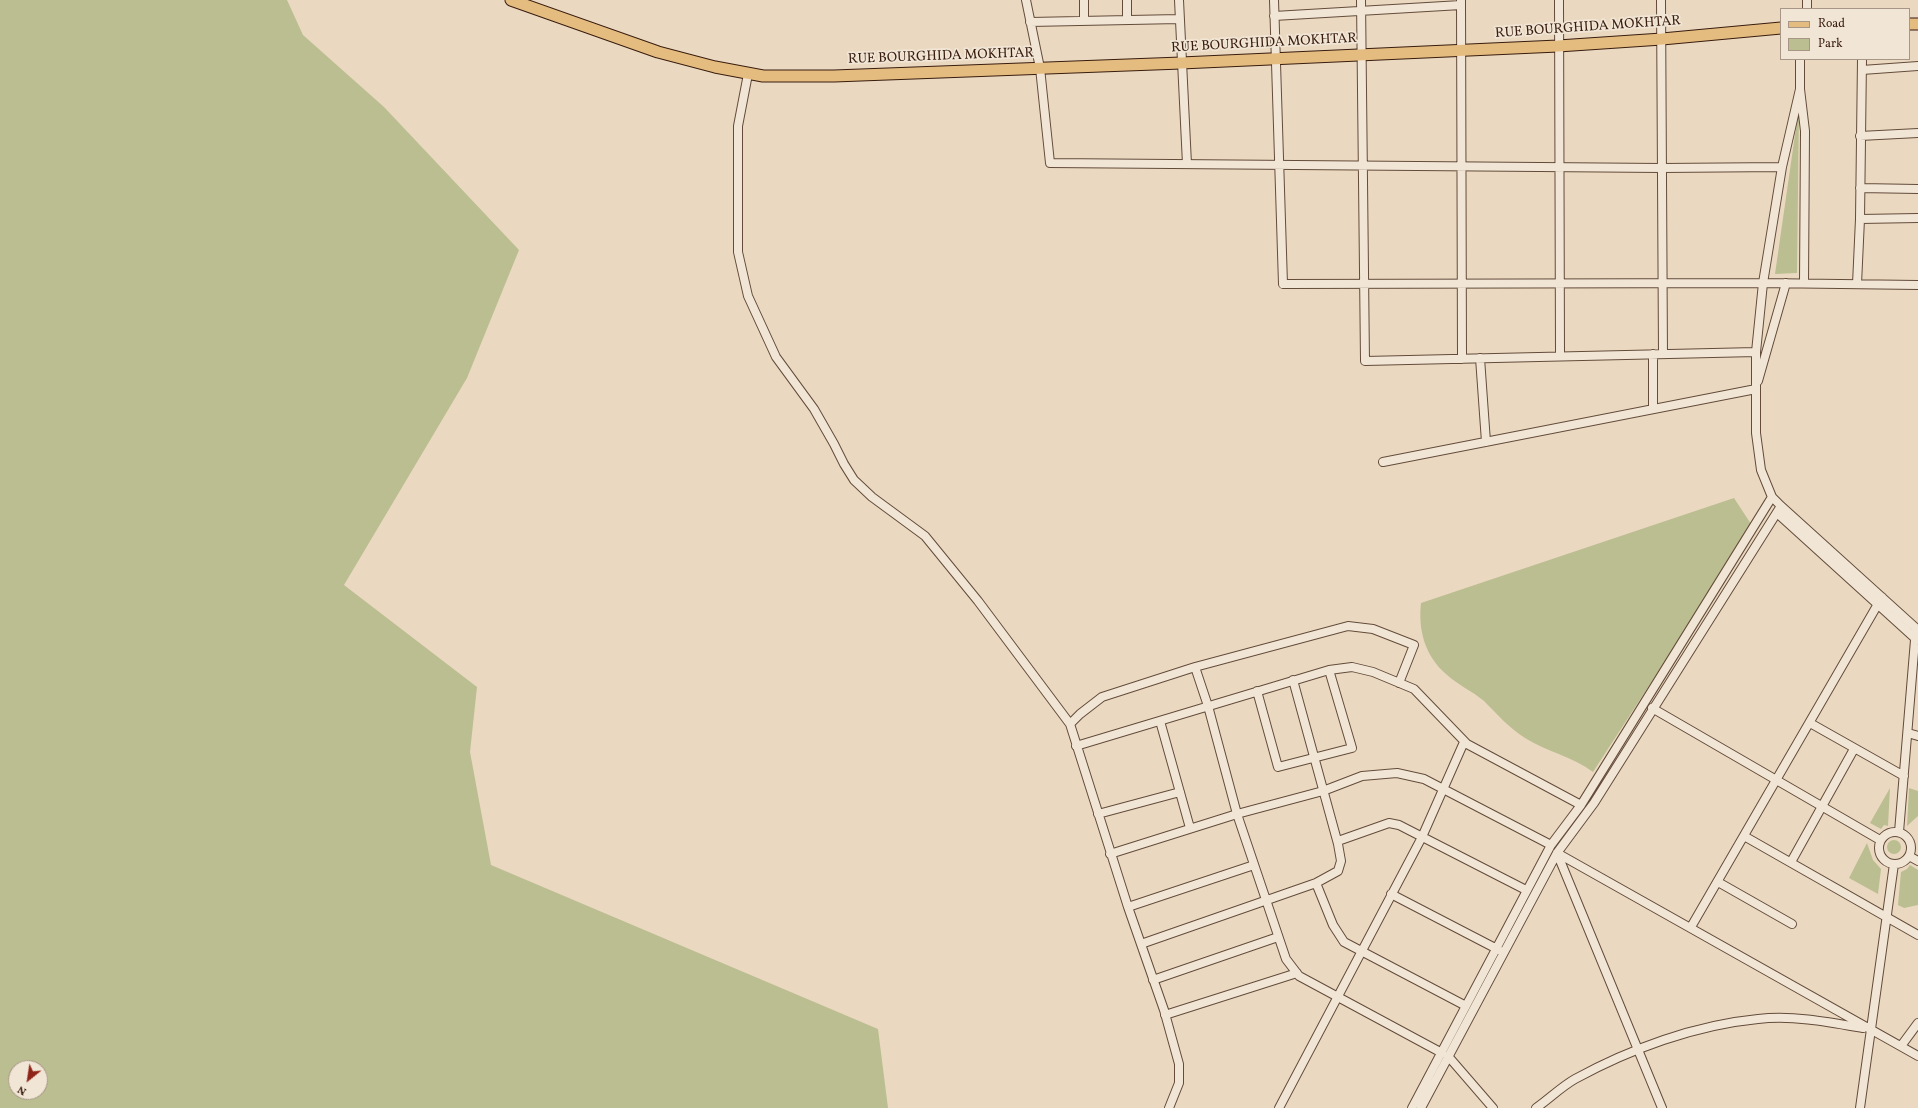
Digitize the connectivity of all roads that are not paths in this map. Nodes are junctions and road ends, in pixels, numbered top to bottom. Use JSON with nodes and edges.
{"nodes":[{"id":1,"x":511,"y":0,"type":"edge"},
{"id":2,"x":1026,"y":0,"type":"edge"},
{"id":3,"x":1084,"y":0,"type":"edge"},
{"id":4,"x":1127,"y":0,"type":"edge"},
{"id":5,"x":1179,"y":0,"type":"edge"},
{"id":6,"x":1274,"y":0,"type":"edge"},
{"id":7,"x":1361,"y":0,"type":"edge"},
{"id":8,"x":1559,"y":0,"type":"edge"},
{"id":9,"x":1661,"y":0,"type":"edge"},
{"id":10,"x":1461,"y":2,"type":"edge"},
{"id":11,"x":1362,"y":11,"type":"junction"},
{"id":12,"x":1274,"y":16,"type":"junction"},
{"id":13,"x":1127,"y":19,"type":"junction"},
{"id":14,"x":1179,"y":19,"type":"junction"},
{"id":15,"x":1084,"y":20,"type":"junction"},
{"id":16,"x":1030,"y":22,"type":"junction"},
{"id":17,"x":1780,"y":28,"type":"edge"},
{"id":18,"x":1662,"y":39,"type":"junction"},
{"id":19,"x":1558,"y":46,"type":"junction"},
{"id":20,"x":1461,"y":50,"type":"junction"},
{"id":21,"x":1361,"y":54,"type":"junction"},
{"id":22,"x":1275,"y":58,"type":"junction"},
{"id":23,"x":1800,"y":60,"type":"edge"},
{"id":24,"x":1862,"y":60,"type":"edge"},
{"id":25,"x":1181,"y":64,"type":"junction"},
{"id":26,"x":1918,"y":66,"type":"edge"},
{"id":27,"x":1040,"y":68,"type":"junction"},
{"id":28,"x":1862,"y":70,"type":"junction"},
{"id":29,"x":748,"y":74,"type":"junction"},
{"id":30,"x":1800,"y":89,"type":"junction"},
{"id":31,"x":1918,"y":133,"type":"edge"},
{"id":32,"x":1860,"y":136,"type":"junction"},
{"id":33,"x":1187,"y":164,"type":"junction"},
{"id":34,"x":1279,"y":165,"type":"junction"},
{"id":35,"x":1363,"y":166,"type":"junction"},
{"id":36,"x":1461,"y":166,"type":"junction"},
{"id":37,"x":1559,"y":167,"type":"junction"},
{"id":38,"x":1782,"y":167,"type":"junction"},
{"id":39,"x":1662,"y":168,"type":"junction"},
{"id":40,"x":1860,"y":188,"type":"junction"},
{"id":41,"x":1918,"y":189,"type":"edge"},
{"id":42,"x":1918,"y":218,"type":"edge"},
{"id":43,"x":1860,"y":219,"type":"junction"},
{"id":44,"x":1462,"y":283,"type":"junction"},
{"id":45,"x":1560,"y":283,"type":"junction"},
{"id":46,"x":1663,"y":283,"type":"junction"},
{"id":47,"x":1763,"y":283,"type":"junction"},
{"id":48,"x":1786,"y":283,"type":"junction"},
{"id":49,"x":1804,"y":283,"type":"junction"},
{"id":50,"x":1364,"y":284,"type":"junction"},
{"id":51,"x":1857,"y":284,"type":"junction"},
{"id":52,"x":1918,"y":285,"type":"edge"},
{"id":53,"x":1756,"y":352,"type":"junction"},
{"id":54,"x":1653,"y":354,"type":"junction"},
{"id":55,"x":1663,"y":354,"type":"junction"},
{"id":56,"x":1560,"y":356,"type":"junction"},
{"id":57,"x":1480,"y":358,"type":"junction"},
{"id":58,"x":1462,"y":359,"type":"junction"},
{"id":59,"x":1756,"y":389,"type":"junction"},
{"id":60,"x":1653,"y":409,"type":"junction"},
{"id":61,"x":1486,"y":442,"type":"junction"},
{"id":62,"x":1383,"y":462,"type":"dead end"},
{"id":63,"x":1772,"y":497,"type":"junction"},
{"id":64,"x":1779,"y":510,"type":"junction"},
{"id":65,"x":1880,"y":601,"type":"junction"},
{"id":66,"x":1916,"y":634,"type":"edge"},
{"id":67,"x":1195,"y":667,"type":"junction"},
{"id":68,"x":1329,"y":670,"type":"junction"},
{"id":69,"x":1293,"y":680,"type":"junction"},
{"id":70,"x":1399,"y":683,"type":"junction"},
{"id":71,"x":1257,"y":691,"type":"junction"},
{"id":72,"x":1208,"y":706,"type":"junction"},
{"id":73,"x":1652,"y":708,"type":"junction"},
{"id":74,"x":1160,"y":721,"type":"junction"},
{"id":75,"x":1810,"y":723,"type":"junction"},
{"id":76,"x":1070,"y":724,"type":"junction"},
{"id":77,"x":1908,"y":733,"type":"junction"},
{"id":78,"x":1918,"y":736,"type":"edge"},
{"id":79,"x":1464,"y":742,"type":"junction"},
{"id":80,"x":1076,"y":746,"type":"junction"},
{"id":81,"x":1854,"y":749,"type":"junction"},
{"id":82,"x":1314,"y":757,"type":"junction"},
{"id":83,"x":1904,"y":776,"type":"junction"},
{"id":84,"x":1776,"y":780,"type":"junction"},
{"id":85,"x":1444,"y":789,"type":"junction"},
{"id":86,"x":1323,"y":791,"type":"junction"},
{"id":87,"x":1180,"y":792,"type":"junction"},
{"id":88,"x":1581,"y":805,"type":"junction"},
{"id":89,"x":1822,"y":807,"type":"junction"},
{"id":90,"x":1098,"y":814,"type":"junction"},
{"id":91,"x":1237,"y":814,"type":"junction"},
{"id":92,"x":1190,"y":828,"type":"junction"},
{"id":93,"x":1899,"y":832,"type":"junction"},
{"id":94,"x":1744,"y":836,"type":"junction"},
{"id":95,"x":1422,"y":837,"type":"junction"},
{"id":96,"x":1880,"y":840,"type":"junction"},
{"id":97,"x":1338,"y":841,"type":"junction"},
{"id":98,"x":1551,"y":845,"type":"junction"},
{"id":99,"x":1557,"y":853,"type":"junction"},
{"id":100,"x":1110,"y":854,"type":"junction"},
{"id":101,"x":1909,"y":856,"type":"junction"},
{"id":102,"x":1918,"y":861,"type":"edge"},
{"id":103,"x":1791,"y":862,"type":"junction"},
{"id":104,"x":1894,"y":864,"type":"junction"},
{"id":105,"x":1254,"y":865,"type":"junction"},
{"id":106,"x":1718,"y":882,"type":"junction"},
{"id":107,"x":1316,"y":883,"type":"junction"},
{"id":108,"x":1526,"y":890,"type":"junction"},
{"id":109,"x":1391,"y":894,"type":"junction"},
{"id":110,"x":1265,"y":900,"type":"junction"},
{"id":111,"x":1128,"y":907,"type":"junction"},
{"id":112,"x":1886,"y":916,"type":"junction"},
{"id":113,"x":1792,"y":924,"type":"dead end"},
{"id":114,"x":1691,"y":927,"type":"junction"},
{"id":115,"x":1918,"y":935,"type":"edge"},
{"id":116,"x":1278,"y":937,"type":"junction"},
{"id":117,"x":1141,"y":944,"type":"junction"},
{"id":118,"x":1499,"y":950,"type":"junction"},
{"id":119,"x":1361,"y":951,"type":"junction"},
{"id":120,"x":1297,"y":973,"type":"junction"},
{"id":121,"x":1153,"y":980,"type":"junction"},
{"id":122,"x":1338,"y":996,"type":"junction"},
{"id":123,"x":1466,"y":1006,"type":"junction"},
{"id":124,"x":1165,"y":1015,"type":"junction"},
{"id":125,"x":1918,"y":1023,"type":"edge"},
{"id":126,"x":1870,"y":1029,"type":"junction"},
{"id":127,"x":1901,"y":1046,"type":"junction"},
{"id":128,"x":1638,"y":1050,"type":"junction"},
{"id":129,"x":1445,"y":1054,"type":"junction"},
{"id":130,"x":1918,"y":1056,"type":"edge"},
{"id":131,"x":1169,"y":1108,"type":"edge"},
{"id":132,"x":1279,"y":1108,"type":"edge"},
{"id":133,"x":1412,"y":1108,"type":"edge"},
{"id":134,"x":1421,"y":1108,"type":"edge"},
{"id":135,"x":1494,"y":1108,"type":"edge"},
{"id":136,"x":1536,"y":1108,"type":"edge"},
{"id":137,"x":1662,"y":1108,"type":"edge"},
{"id":138,"x":1860,"y":1108,"type":"edge"}],
"edges":[{"from":1,"to":29,"type":"main road","name":"RUE BOURGHIDA MOKHTAR"},
{"from":2,"to":16,"type":"street"},
{"from":3,"to":15,"type":"street"},
{"from":4,"to":13,"type":"street"},
{"from":5,"to":14,"type":"street"},
{"from":6,"to":12,"type":"street"},
{"from":7,"to":11,"type":"street"},
{"from":8,"to":19,"type":"street"},
{"from":9,"to":18,"type":"street"},
{"from":10,"to":11,"type":"street"},
{"from":10,"to":20,"type":"street"},
{"from":11,"to":12,"type":"street"},
{"from":11,"to":21,"type":"street"},
{"from":12,"to":22,"type":"street"},
{"from":13,"to":14,"type":"street"},
{"from":13,"to":15,"type":"street"},
{"from":14,"to":25,"type":"street"},
{"from":15,"to":16,"type":"street"},
{"from":16,"to":27,"type":"street"},
{"from":17,"to":18,"type":"main road","name":"RUE BOURGHIDA MOKHTAR"},
{"from":18,"to":19,"type":"main road","name":"RUE BOURGHIDA MOKHTAR"},
{"from":18,"to":39,"type":"street"},
{"from":19,"to":20,"type":"main road","name":"RUE BOURGHIDA MOKHTAR"},
{"from":19,"to":37,"type":"street"},
{"from":20,"to":21,"type":"main road","name":"RUE BOURGHIDA MOKHTAR"},
{"from":20,"to":36,"type":"street"},
{"from":21,"to":22,"type":"main road","name":"RUE BOURGHIDA MOKHTAR"},
{"from":21,"to":35,"type":"street"},
{"from":22,"to":25,"type":"main road","name":"RUE BOURGHIDA MOKHTAR"},
{"from":22,"to":34,"type":"street"},
{"from":23,"to":30,"type":"street"},
{"from":24,"to":28,"type":"street"},
{"from":25,"to":27,"type":"main road","name":"RUE BOURGHIDA MOKHTAR"},
{"from":25,"to":33,"type":"street"},
{"from":26,"to":28,"type":"street"},
{"from":27,"to":29,"type":"main road","name":"RUE BOURGHIDA MOKHTAR"},
{"from":27,"to":33,"type":"street"},
{"from":28,"to":32,"type":"street"},
{"from":29,"to":76,"type":"street"},
{"from":30,"to":38,"type":"street"},
{"from":30,"to":49,"type":"street"},
{"from":31,"to":32,"type":"street"},
{"from":32,"to":40,"type":"street"},
{"from":33,"to":34,"type":"street"},
{"from":34,"to":35,"type":"street"},
{"from":34,"to":50,"type":"street"},
{"from":35,"to":36,"type":"street"},
{"from":35,"to":50,"type":"street"},
{"from":36,"to":37,"type":"street"},
{"from":36,"to":44,"type":"street"},
{"from":37,"to":39,"type":"street"},
{"from":37,"to":45,"type":"street"},
{"from":38,"to":39,"type":"street"},
{"from":38,"to":47,"type":"street"},
{"from":39,"to":46,"type":"street"},
{"from":40,"to":41,"type":"street"},
{"from":40,"to":43,"type":"street"},
{"from":42,"to":43,"type":"street"},
{"from":43,"to":51,"type":"street"},
{"from":44,"to":45,"type":"street"},
{"from":44,"to":50,"type":"street"},
{"from":44,"to":58,"type":"street"},
{"from":45,"to":46,"type":"street"},
{"from":45,"to":56,"type":"street"},
{"from":46,"to":47,"type":"street"},
{"from":46,"to":55,"type":"street"},
{"from":47,"to":48,"type":"street"},
{"from":47,"to":53,"type":"street"},
{"from":48,"to":49,"type":"street"},
{"from":48,"to":59,"type":"street"},
{"from":49,"to":51,"type":"street"},
{"from":50,"to":58,"type":"street"},
{"from":51,"to":52,"type":"street"},
{"from":53,"to":55,"type":"street"},
{"from":53,"to":59,"type":"street"},
{"from":54,"to":55,"type":"street"},
{"from":54,"to":56,"type":"street"},
{"from":54,"to":60,"type":"street"},
{"from":56,"to":57,"type":"street"},
{"from":57,"to":58,"type":"street"},
{"from":57,"to":61,"type":"street"},
{"from":59,"to":60,"type":"street"},
{"from":59,"to":63,"type":"street"},
{"from":60,"to":61,"type":"street"},
{"from":61,"to":62,"type":"street"},
{"from":63,"to":64,"type":"street"},
{"from":63,"to":88,"type":"street"},
{"from":64,"to":65,"type":"street"},
{"from":64,"to":73,"type":"street"},
{"from":65,"to":66,"type":"street"},
{"from":65,"to":75,"type":"street"},
{"from":66,"to":77,"type":"street"},
{"from":67,"to":70,"type":"street"},
{"from":67,"to":72,"type":"street"},
{"from":67,"to":76,"type":"street"},
{"from":68,"to":69,"type":"street"},
{"from":68,"to":70,"type":"street"},
{"from":68,"to":82,"type":"street"},
{"from":69,"to":71,"type":"street"},
{"from":69,"to":82,"type":"street"},
{"from":70,"to":79,"type":"street"},
{"from":71,"to":72,"type":"street"},
{"from":71,"to":82,"type":"street"},
{"from":72,"to":74,"type":"street"},
{"from":72,"to":91,"type":"street"},
{"from":73,"to":84,"type":"street"},
{"from":73,"to":99,"type":"street"},
{"from":74,"to":80,"type":"street"},
{"from":74,"to":87,"type":"street"},
{"from":75,"to":81,"type":"street"},
{"from":75,"to":84,"type":"street"},
{"from":76,"to":80,"type":"street"},
{"from":77,"to":78,"type":"street"},
{"from":77,"to":83,"type":"street"},
{"from":79,"to":85,"type":"street"},
{"from":79,"to":88,"type":"street"},
{"from":80,"to":90,"type":"street"},
{"from":81,"to":83,"type":"street"},
{"from":81,"to":89,"type":"street"},
{"from":82,"to":86,"type":"street"},
{"from":83,"to":93,"type":"street"},
{"from":84,"to":89,"type":"street"},
{"from":84,"to":94,"type":"street"},
{"from":85,"to":86,"type":"street"},
{"from":85,"to":95,"type":"street"},
{"from":85,"to":98,"type":"street"},
{"from":86,"to":91,"type":"street"},
{"from":86,"to":97,"type":"street"},
{"from":87,"to":90,"type":"street"},
{"from":87,"to":92,"type":"street"},
{"from":88,"to":98,"type":"street"},
{"from":89,"to":96,"type":"street"},
{"from":89,"to":103,"type":"street"},
{"from":90,"to":100,"type":"street"},
{"from":91,"to":92,"type":"street"},
{"from":91,"to":105,"type":"street"},
{"from":92,"to":100,"type":"street"},
{"from":93,"to":96,"type":"street"},
{"from":93,"to":101,"type":"street"},
{"from":94,"to":103,"type":"street"},
{"from":94,"to":106,"type":"street"},
{"from":95,"to":97,"type":"street"},
{"from":95,"to":108,"type":"street"},
{"from":95,"to":109,"type":"street"},
{"from":96,"to":104,"type":"street"},
{"from":97,"to":107,"type":"street"},
{"from":98,"to":108,"type":"street"},
{"from":99,"to":114,"type":"street"},
{"from":99,"to":118,"type":"street"},
{"from":99,"to":128,"type":"street"},
{"from":100,"to":111,"type":"street"},
{"from":101,"to":102,"type":"street"},
{"from":101,"to":104,"type":"street"},
{"from":103,"to":112,"type":"street"},
{"from":104,"to":112,"type":"street"},
{"from":105,"to":110,"type":"street"},
{"from":105,"to":111,"type":"street"},
{"from":106,"to":113,"type":"street"},
{"from":106,"to":114,"type":"street"},
{"from":107,"to":110,"type":"street"},
{"from":107,"to":119,"type":"street"},
{"from":108,"to":118,"type":"street"},
{"from":109,"to":118,"type":"street"},
{"from":109,"to":119,"type":"street"},
{"from":110,"to":116,"type":"street"},
{"from":110,"to":117,"type":"street"},
{"from":111,"to":117,"type":"street"},
{"from":112,"to":115,"type":"street"},
{"from":112,"to":126,"type":"street"},
{"from":114,"to":126,"type":"street"},
{"from":116,"to":120,"type":"street"},
{"from":116,"to":121,"type":"street"},
{"from":117,"to":121,"type":"street"},
{"from":118,"to":123,"type":"street"},
{"from":118,"to":129,"type":"street"},
{"from":119,"to":122,"type":"street"},
{"from":119,"to":123,"type":"street"},
{"from":120,"to":122,"type":"street"},
{"from":120,"to":124,"type":"street"},
{"from":121,"to":124,"type":"street"},
{"from":122,"to":129,"type":"street"},
{"from":122,"to":132,"type":"street"},
{"from":123,"to":129,"type":"street"},
{"from":124,"to":131,"type":"street"},
{"from":125,"to":127,"type":"street"},
{"from":126,"to":127,"type":"street"},
{"from":126,"to":128,"type":"street"},
{"from":126,"to":138,"type":"street"},
{"from":127,"to":130,"type":"street"},
{"from":128,"to":136,"type":"street"},
{"from":128,"to":137,"type":"street"},
{"from":129,"to":133,"type":"street"},
{"from":129,"to":134,"type":"street"},
{"from":129,"to":135,"type":"street"}]}
